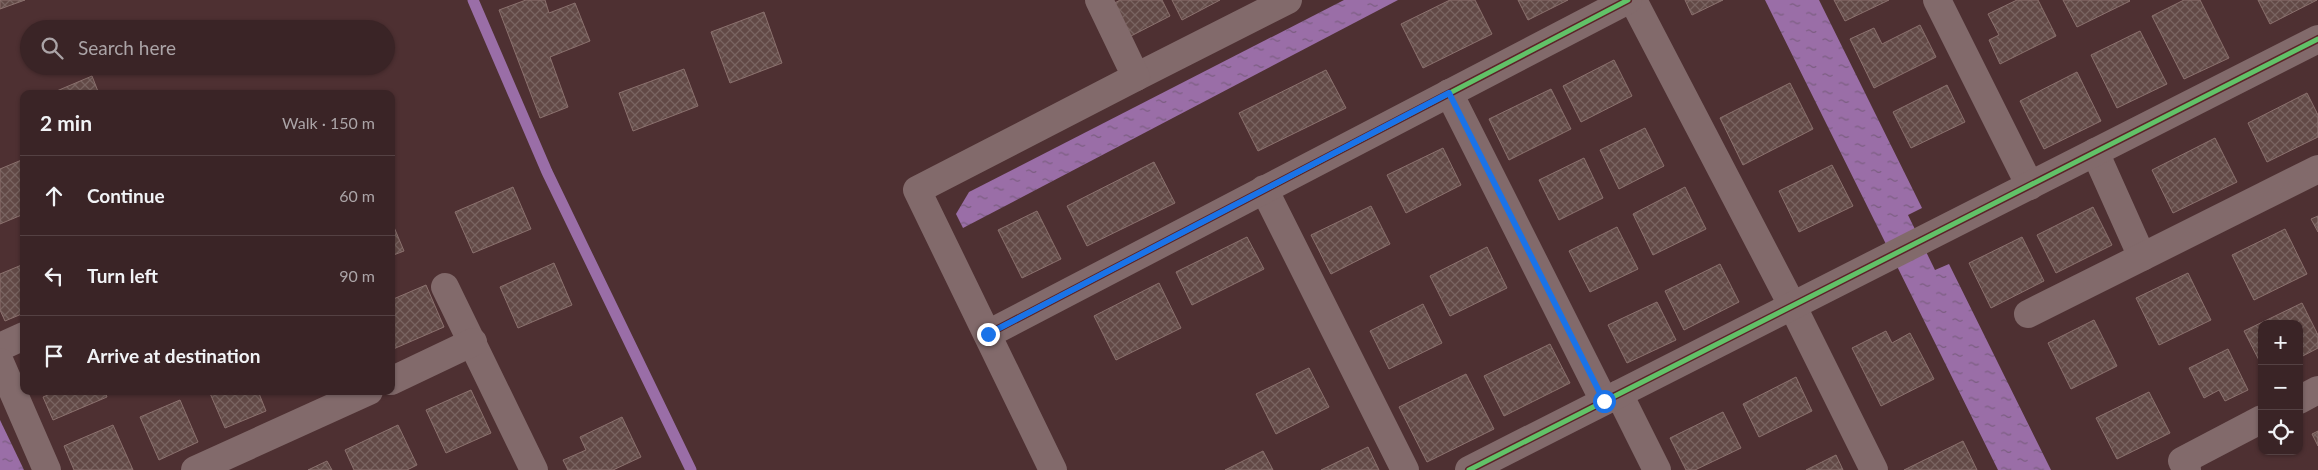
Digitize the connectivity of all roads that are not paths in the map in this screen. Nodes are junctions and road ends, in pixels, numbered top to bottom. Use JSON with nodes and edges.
{"nodes":[{"id":1,"x":1099,"y":0,"type":"edge"},
{"id":2,"x":1288,"y":0,"type":"edge"},
{"id":3,"x":1628,"y":0,"type":"edge"},
{"id":4,"x":1633,"y":0,"type":"edge"},
{"id":5,"x":1937,"y":0,"type":"edge"},
{"id":6,"x":2318,"y":39,"type":"edge"},
{"id":7,"x":1136,"y":77,"type":"junction"},
{"id":8,"x":1449,"y":93,"type":"junction"},
{"id":9,"x":2095,"y":152,"type":"junction"},
{"id":10,"x":2318,"y":169,"type":"edge"},
{"id":11,"x":2030,"y":186,"type":"junction"},
{"id":12,"x":1264,"y":190,"type":"junction"},
{"id":13,"x":2142,"y":257,"type":"junction"},
{"id":14,"x":445,"y":287,"type":"dead end"},
{"id":15,"x":1792,"y":305,"type":"junction"},
{"id":16,"x":2028,"y":314,"type":"dead end"},
{"id":17,"x":988,"y":334,"type":"junction"},
{"id":18,"x":20,"y":338,"type":"edge"},
{"id":19,"x":473,"y":342,"type":"junction"},
{"id":20,"x":0,"y":347,"type":"edge"},
{"id":21,"x":0,"y":362,"type":"edge"},
{"id":22,"x":395,"y":379,"type":"edge"},
{"id":23,"x":2318,"y":390,"type":"edge"},
{"id":24,"x":360,"y":395,"type":"edge"},
{"id":25,"x":1612,"y":398,"type":"junction"},
{"id":26,"x":2303,"y":398,"type":"edge"},
{"id":27,"x":2258,"y":421,"type":"edge"},
{"id":28,"x":47,"y":470,"type":"edge"},
{"id":29,"x":195,"y":470,"type":"edge"},
{"id":30,"x":534,"y":470,"type":"edge"},
{"id":31,"x":1053,"y":470,"type":"edge"},
{"id":32,"x":1405,"y":470,"type":"edge"},
{"id":33,"x":1469,"y":470,"type":"edge"},
{"id":34,"x":1657,"y":470,"type":"edge"},
{"id":35,"x":1874,"y":470,"type":"edge"},
{"id":36,"x":2187,"y":470,"type":"edge"}],
"edges":[{"from":1,"to":7,"type":"street"},
{"from":2,"to":7,"type":"street"},
{"from":3,"to":8,"type":"street"},
{"from":4,"to":15,"type":"street"},
{"from":5,"to":11,"type":"street"},
{"from":6,"to":9,"type":"street"},
{"from":7,"to":17,"type":"street"},
{"from":8,"to":12,"type":"street"},
{"from":8,"to":25,"type":"street"},
{"from":9,"to":11,"type":"street"},
{"from":9,"to":13,"type":"street"},
{"from":10,"to":13,"type":"street"},
{"from":11,"to":15,"type":"street"},
{"from":12,"to":17,"type":"street"},
{"from":12,"to":32,"type":"street"},
{"from":13,"to":16,"type":"street"},
{"from":14,"to":19,"type":"street"},
{"from":15,"to":25,"type":"street"},
{"from":15,"to":35,"type":"street"},
{"from":17,"to":31,"type":"street"},
{"from":18,"to":20,"type":"street"},
{"from":19,"to":22,"type":"street"},
{"from":19,"to":30,"type":"street"},
{"from":21,"to":28,"type":"street"},
{"from":23,"to":26,"type":"street"},
{"from":24,"to":29,"type":"street"},
{"from":25,"to":33,"type":"street"},
{"from":25,"to":34,"type":"street"},
{"from":27,"to":36,"type":"street"}]}
